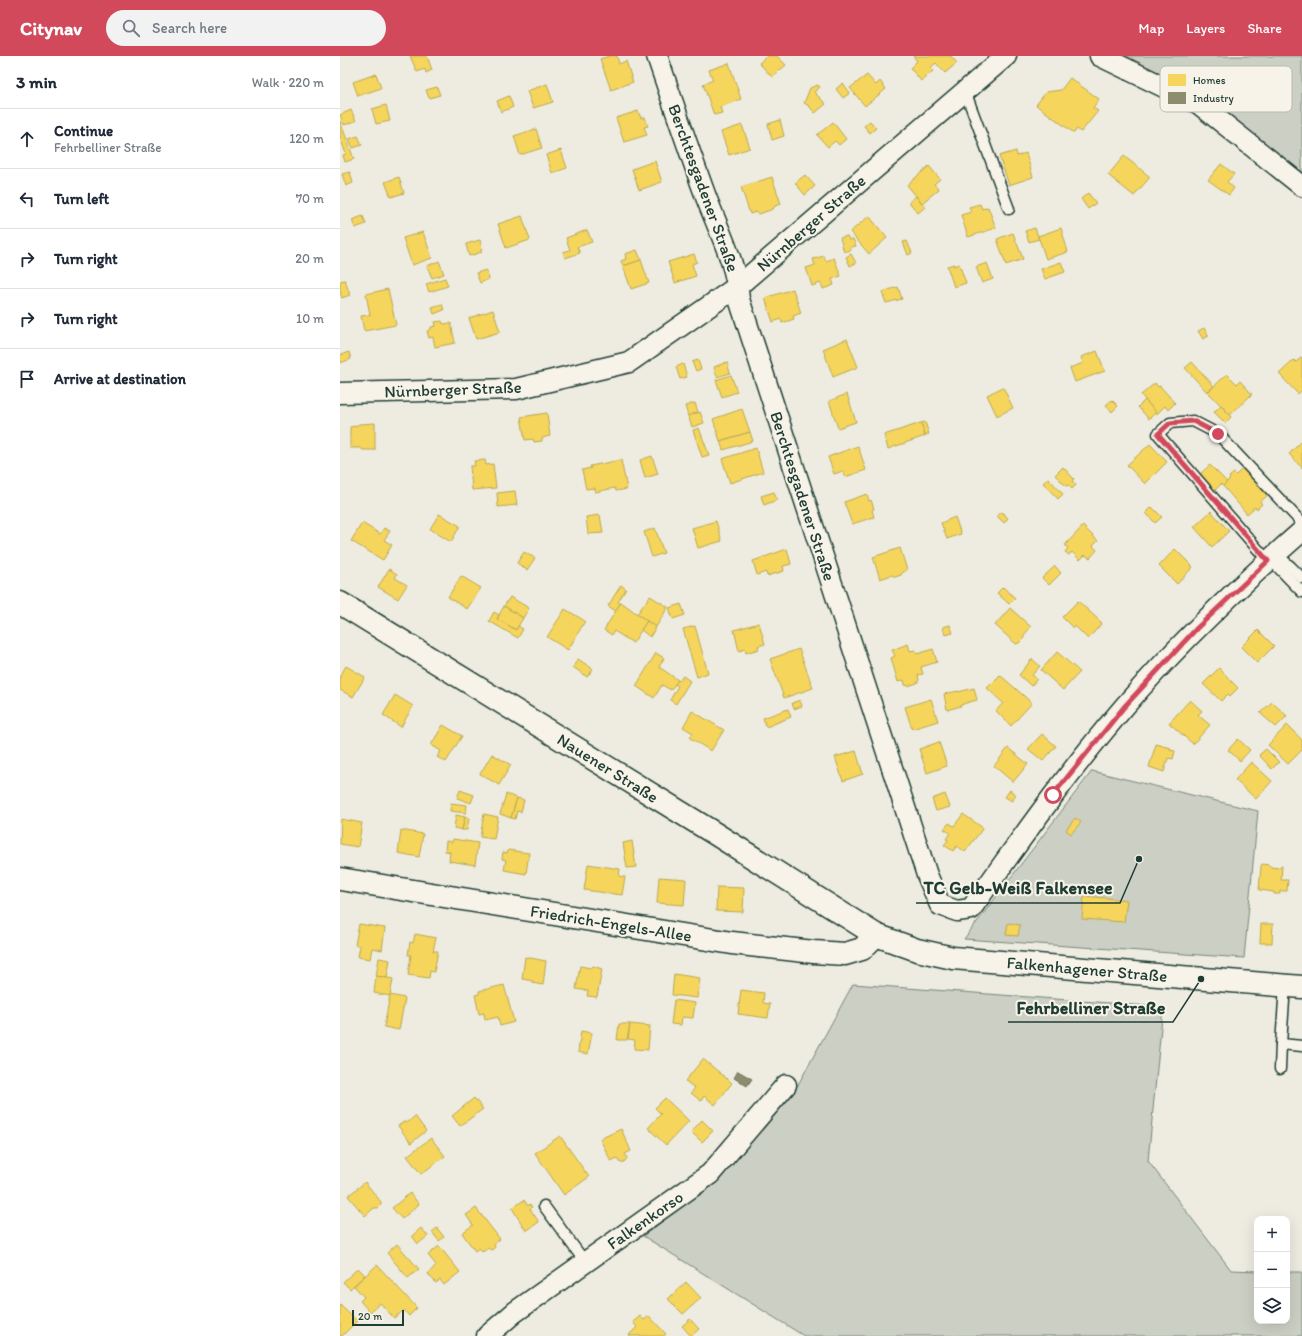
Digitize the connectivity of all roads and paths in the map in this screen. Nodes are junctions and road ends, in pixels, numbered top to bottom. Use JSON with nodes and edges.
{"nodes":[{"id":1,"x":657,"y":56,"type":"edge"},
{"id":2,"x":1006,"y":56,"type":"edge"},
{"id":3,"x":1100,"y":56,"type":"edge"},
{"id":4,"x":1160,"y":85,"type":"edge"},
{"id":5,"x":965,"y":91,"type":"junction"},
{"id":6,"x":1209,"y":112,"type":"edge"},
{"id":7,"x":1302,"y":186,"type":"edge"},
{"id":8,"x":1008,"y":209,"type":"dead end"},
{"id":9,"x":738,"y":286,"type":"junction"},
{"id":10,"x":340,"y":393,"type":"edge"},
{"id":11,"x":1302,"y":523,"type":"edge"},
{"id":12,"x":1302,"y":531,"type":"edge"},
{"id":13,"x":1271,"y":558,"type":"junction"},
{"id":14,"x":1302,"y":578,"type":"edge"},
{"id":15,"x":1302,"y":592,"type":"edge"},
{"id":16,"x":340,"y":603,"type":"edge"},
{"id":17,"x":340,"y":879,"type":"edge"},
{"id":18,"x":876,"y":935,"type":"junction"},
{"id":19,"x":1293,"y":987,"type":"edge"},
{"id":20,"x":1281,"y":1044,"type":"junction"},
{"id":21,"x":1302,"y":1046,"type":"edge"},
{"id":22,"x":1280,"y":1069,"type":"dead end"},
{"id":23,"x":786,"y":1086,"type":"dead end"},
{"id":24,"x":544,"y":1206,"type":"dead end"},
{"id":25,"x":585,"y":1262,"type":"junction"},
{"id":26,"x":487,"y":1336,"type":"edge"}],
"edges":[{"from":1,"to":9,"type":"street","name":"Berchtesgadener Straße"},
{"from":2,"to":5,"type":"street","name":"Nürnberger Straße"},
{"from":3,"to":4,"type":"street"},
{"from":5,"to":8,"type":"lane"},
{"from":5,"to":9,"type":"street","name":"Nürnberger Straße"},
{"from":6,"to":7,"type":"street"},
{"from":9,"to":10,"type":"street","name":"Nürnberger Straße"},
{"from":9,"to":13,"type":"street","name":"Berchtesgadener Straße"},
{"from":11,"to":13,"type":"lane"},
{"from":12,"to":13,"type":"street"},
{"from":13,"to":14,"type":"lane"},
{"from":13,"to":15,"type":"lane"},
{"from":16,"to":18,"type":"main road","name":"Nauener Straße"},
{"from":17,"to":18,"type":"main road","name":"Friedrich-Engels-Allee"},
{"from":18,"to":19,"type":"main road","name":"Falkenhagener Straße"},
{"from":19,"to":20,"type":"lane"},
{"from":20,"to":21,"type":"lane"},
{"from":20,"to":22,"type":"lane"},
{"from":23,"to":25,"type":"street","name":"Falkenkorso"},
{"from":24,"to":25,"type":"lane"},
{"from":25,"to":26,"type":"street","name":"Falkenkorso"}]}
